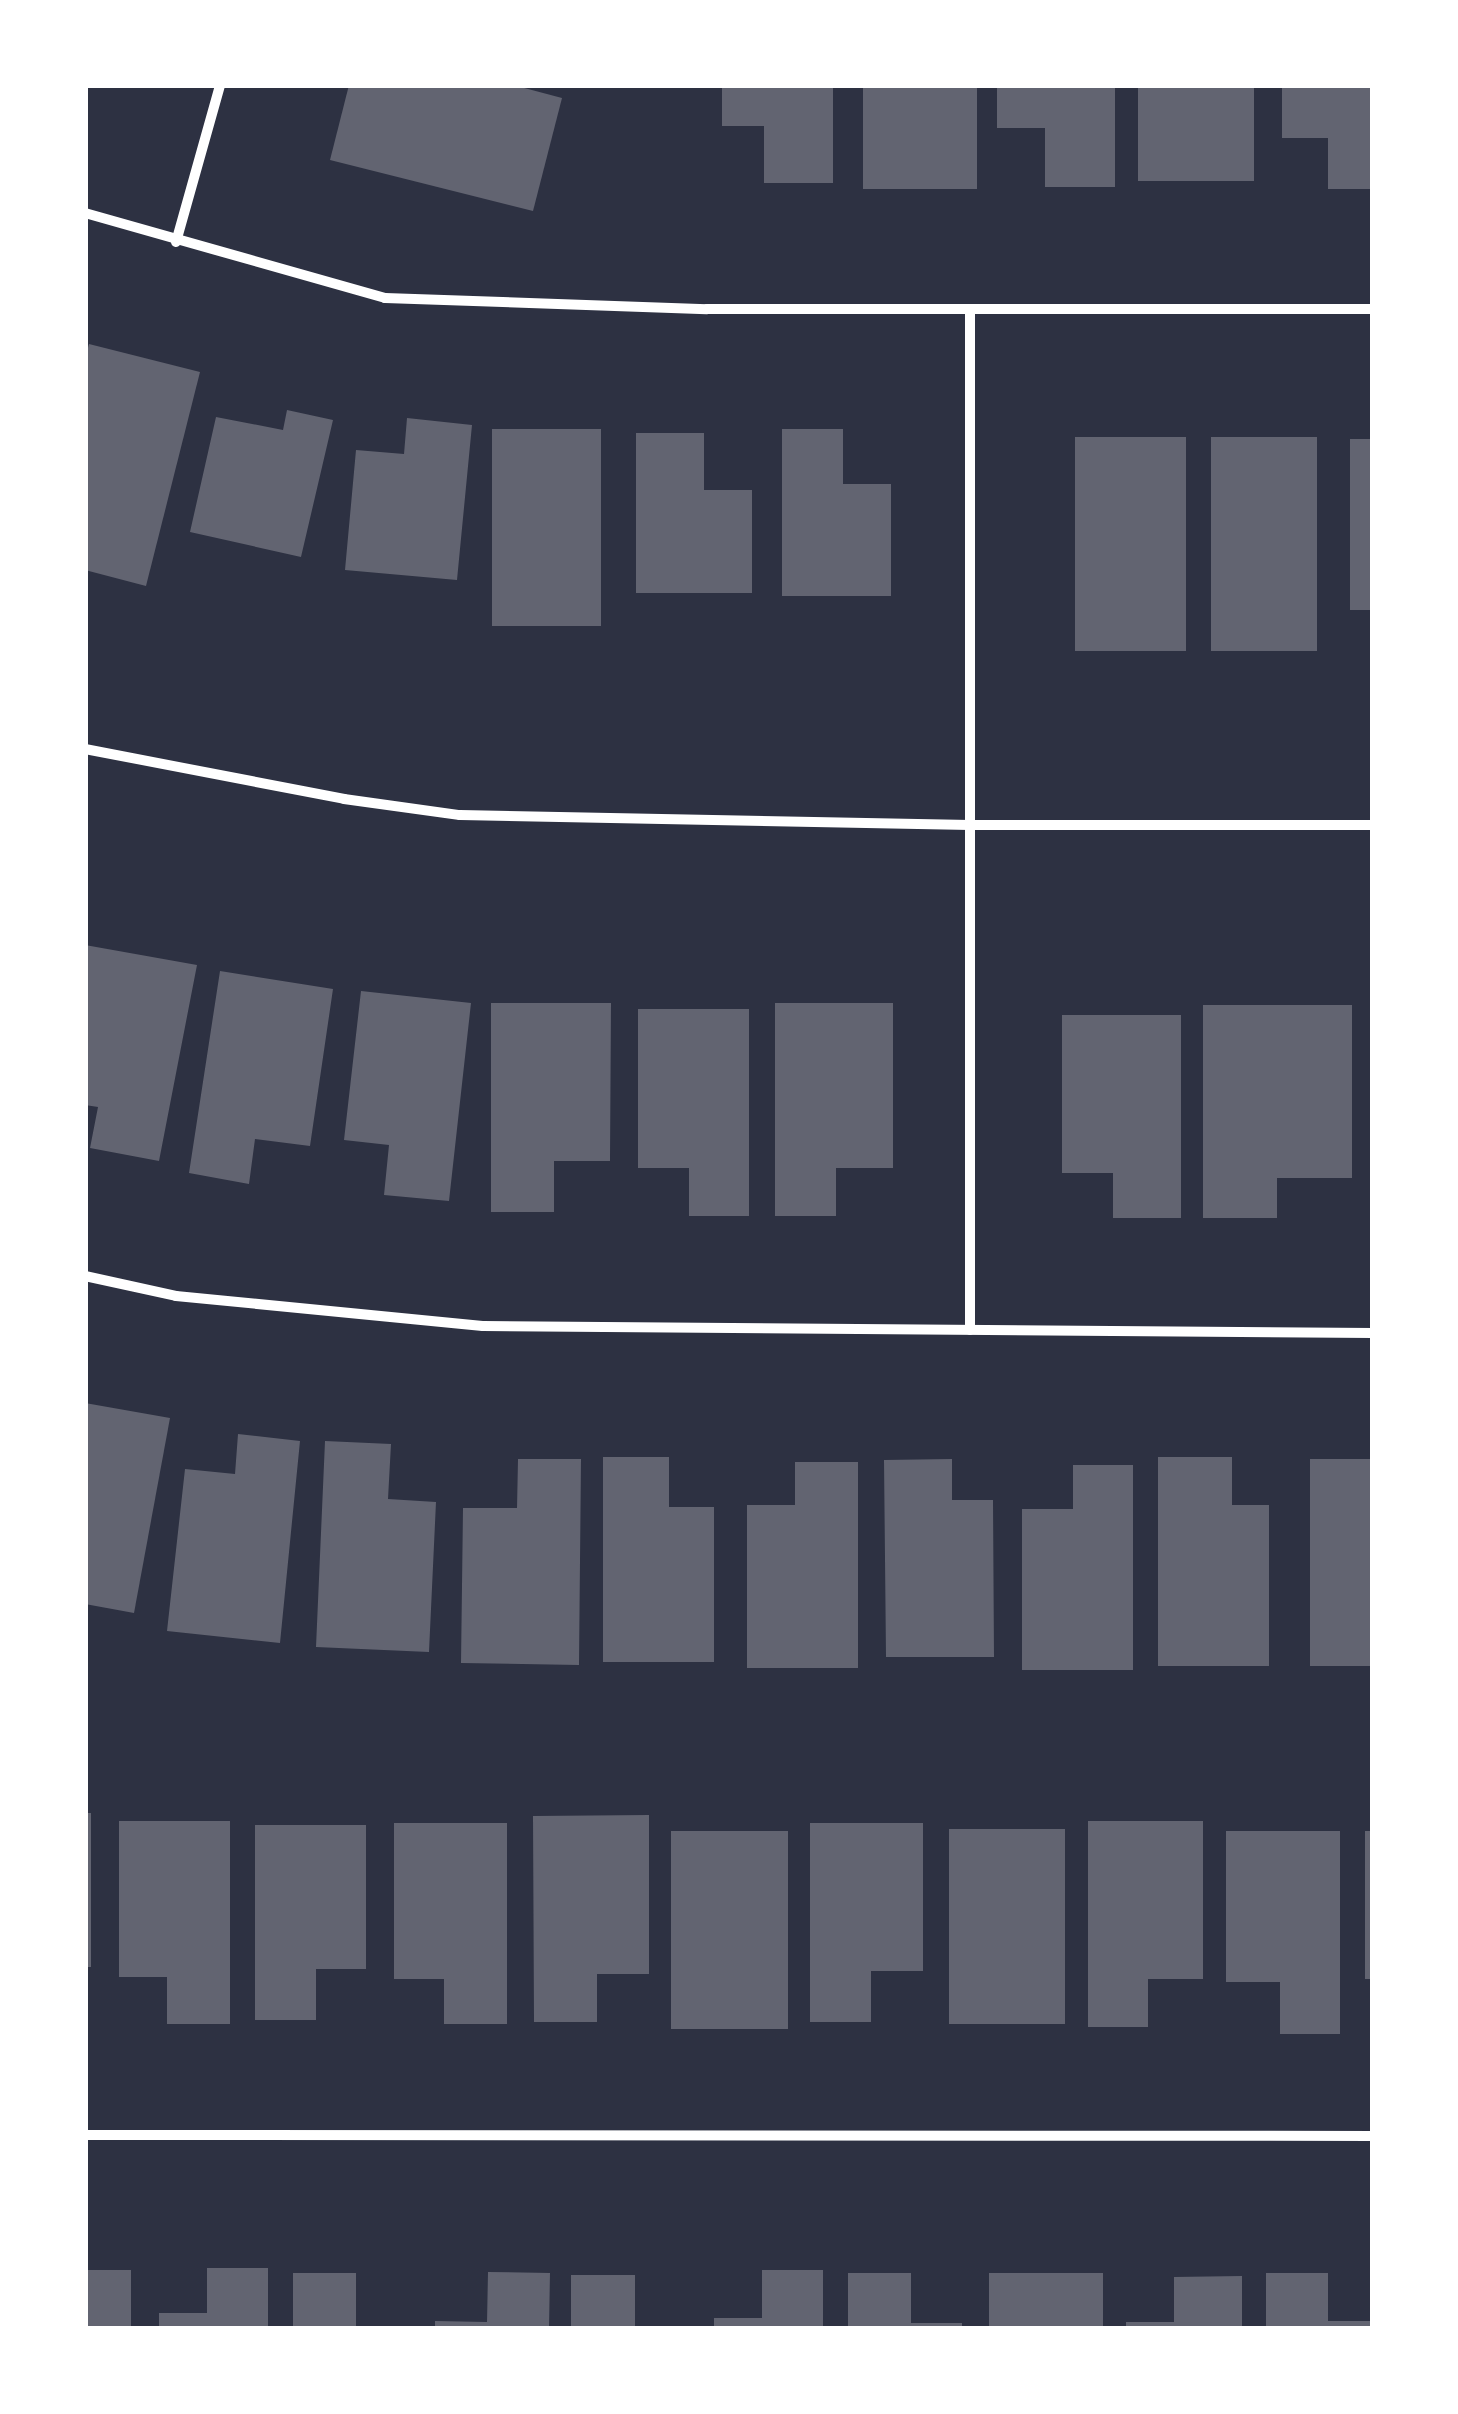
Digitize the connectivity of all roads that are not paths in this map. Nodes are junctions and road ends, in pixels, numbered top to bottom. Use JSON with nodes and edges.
{"nodes":[{"id":1,"x":220,"y":85,"type":"edge"},
{"id":2,"x":85,"y":213,"type":"edge"},
{"id":3,"x":176,"y":242,"type":"junction"},
{"id":4,"x":970,"y":309,"type":"junction"},
{"id":5,"x":1373,"y":309,"type":"edge"},
{"id":6,"x":85,"y":749,"type":"edge"},
{"id":7,"x":970,"y":825,"type":"junction"},
{"id":8,"x":1373,"y":825,"type":"edge"},
{"id":9,"x":85,"y":1276,"type":"edge"},
{"id":10,"x":970,"y":1330,"type":"junction"},
{"id":11,"x":1373,"y":1333,"type":"edge"},
{"id":12,"x":85,"y":2135,"type":"edge"},
{"id":13,"x":1373,"y":2136,"type":"edge"}],
"edges":[{"from":1,"to":3,"type":"street"},
{"from":2,"to":3,"type":"street"},
{"from":3,"to":4,"type":"street"},
{"from":4,"to":5,"type":"street"},
{"from":4,"to":7,"type":"street"},
{"from":6,"to":7,"type":"street"},
{"from":7,"to":8,"type":"street"},
{"from":7,"to":10,"type":"street"},
{"from":9,"to":10,"type":"street"},
{"from":10,"to":11,"type":"street"},
{"from":12,"to":13,"type":"street"}]}
